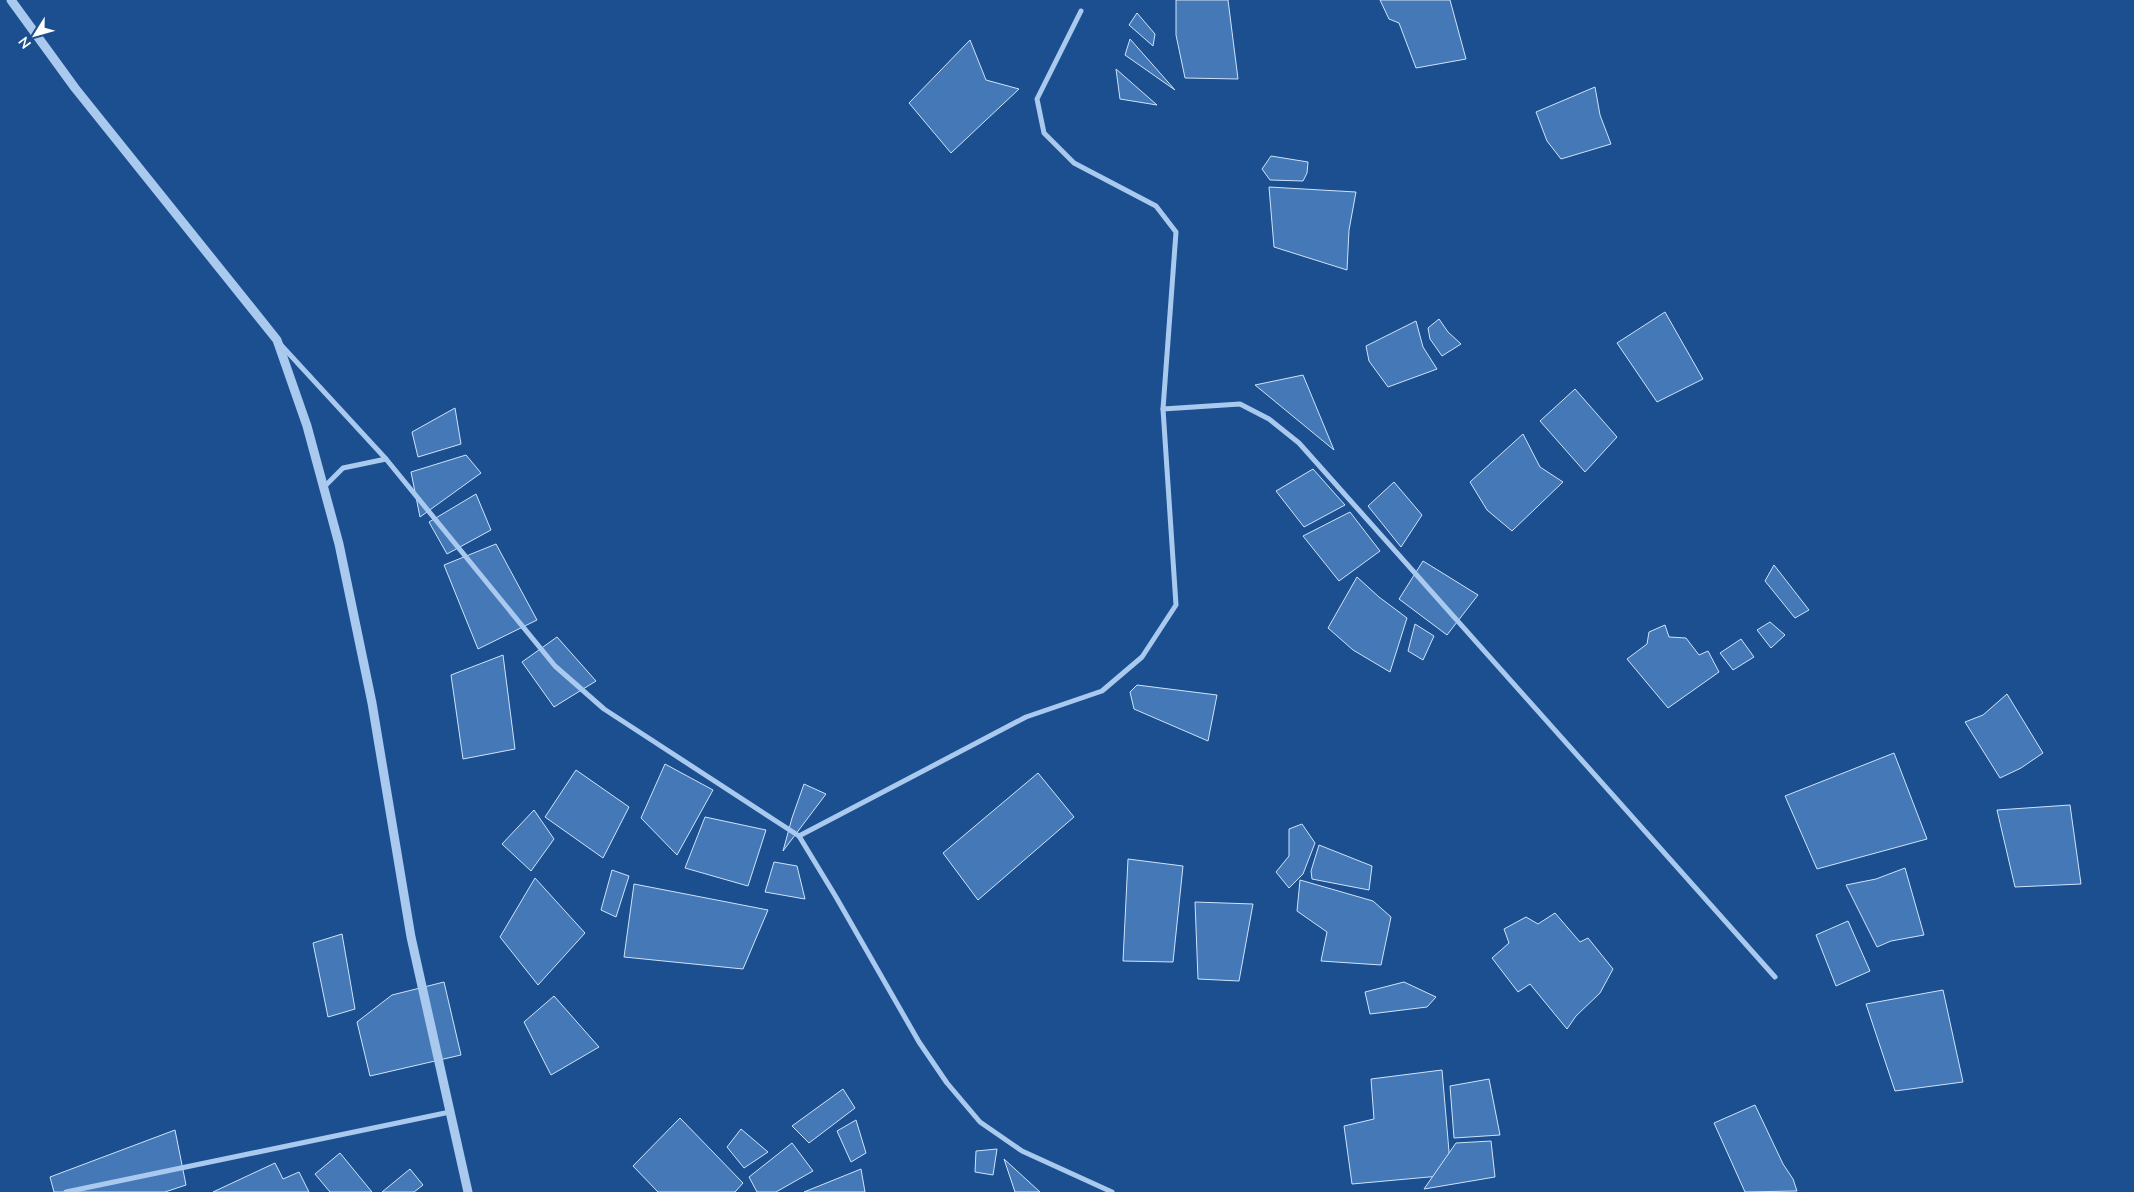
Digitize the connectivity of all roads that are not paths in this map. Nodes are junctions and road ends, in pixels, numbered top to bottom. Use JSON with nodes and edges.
{"nodes":[{"id":1,"x":11,"y":0,"type":"edge"},
{"id":2,"x":1081,"y":11,"type":"dead end"},
{"id":3,"x":277,"y":340,"type":"junction"},
{"id":4,"x":1163,"y":409,"type":"junction"},
{"id":5,"x":386,"y":459,"type":"junction"},
{"id":6,"x":324,"y":487,"type":"junction"},
{"id":7,"x":799,"y":836,"type":"junction"},
{"id":8,"x":1775,"y":977,"type":"dead end"},
{"id":9,"x":450,"y":1112,"type":"junction"},
{"id":10,"x":66,"y":1192,"type":"edge"},
{"id":11,"x":468,"y":1192,"type":"edge"},
{"id":12,"x":1112,"y":1192,"type":"edge"}],
"edges":[{"from":1,"to":3,"type":"street"},
{"from":2,"to":4,"type":"street"},
{"from":3,"to":5,"type":"street"},
{"from":3,"to":6,"type":"street"},
{"from":4,"to":7,"type":"street"},
{"from":4,"to":8,"type":"street"},
{"from":5,"to":6,"type":"street"},
{"from":5,"to":7,"type":"street"},
{"from":6,"to":9,"type":"street"},
{"from":7,"to":12,"type":"street"},
{"from":9,"to":10,"type":"street"},
{"from":9,"to":11,"type":"street"}]}
